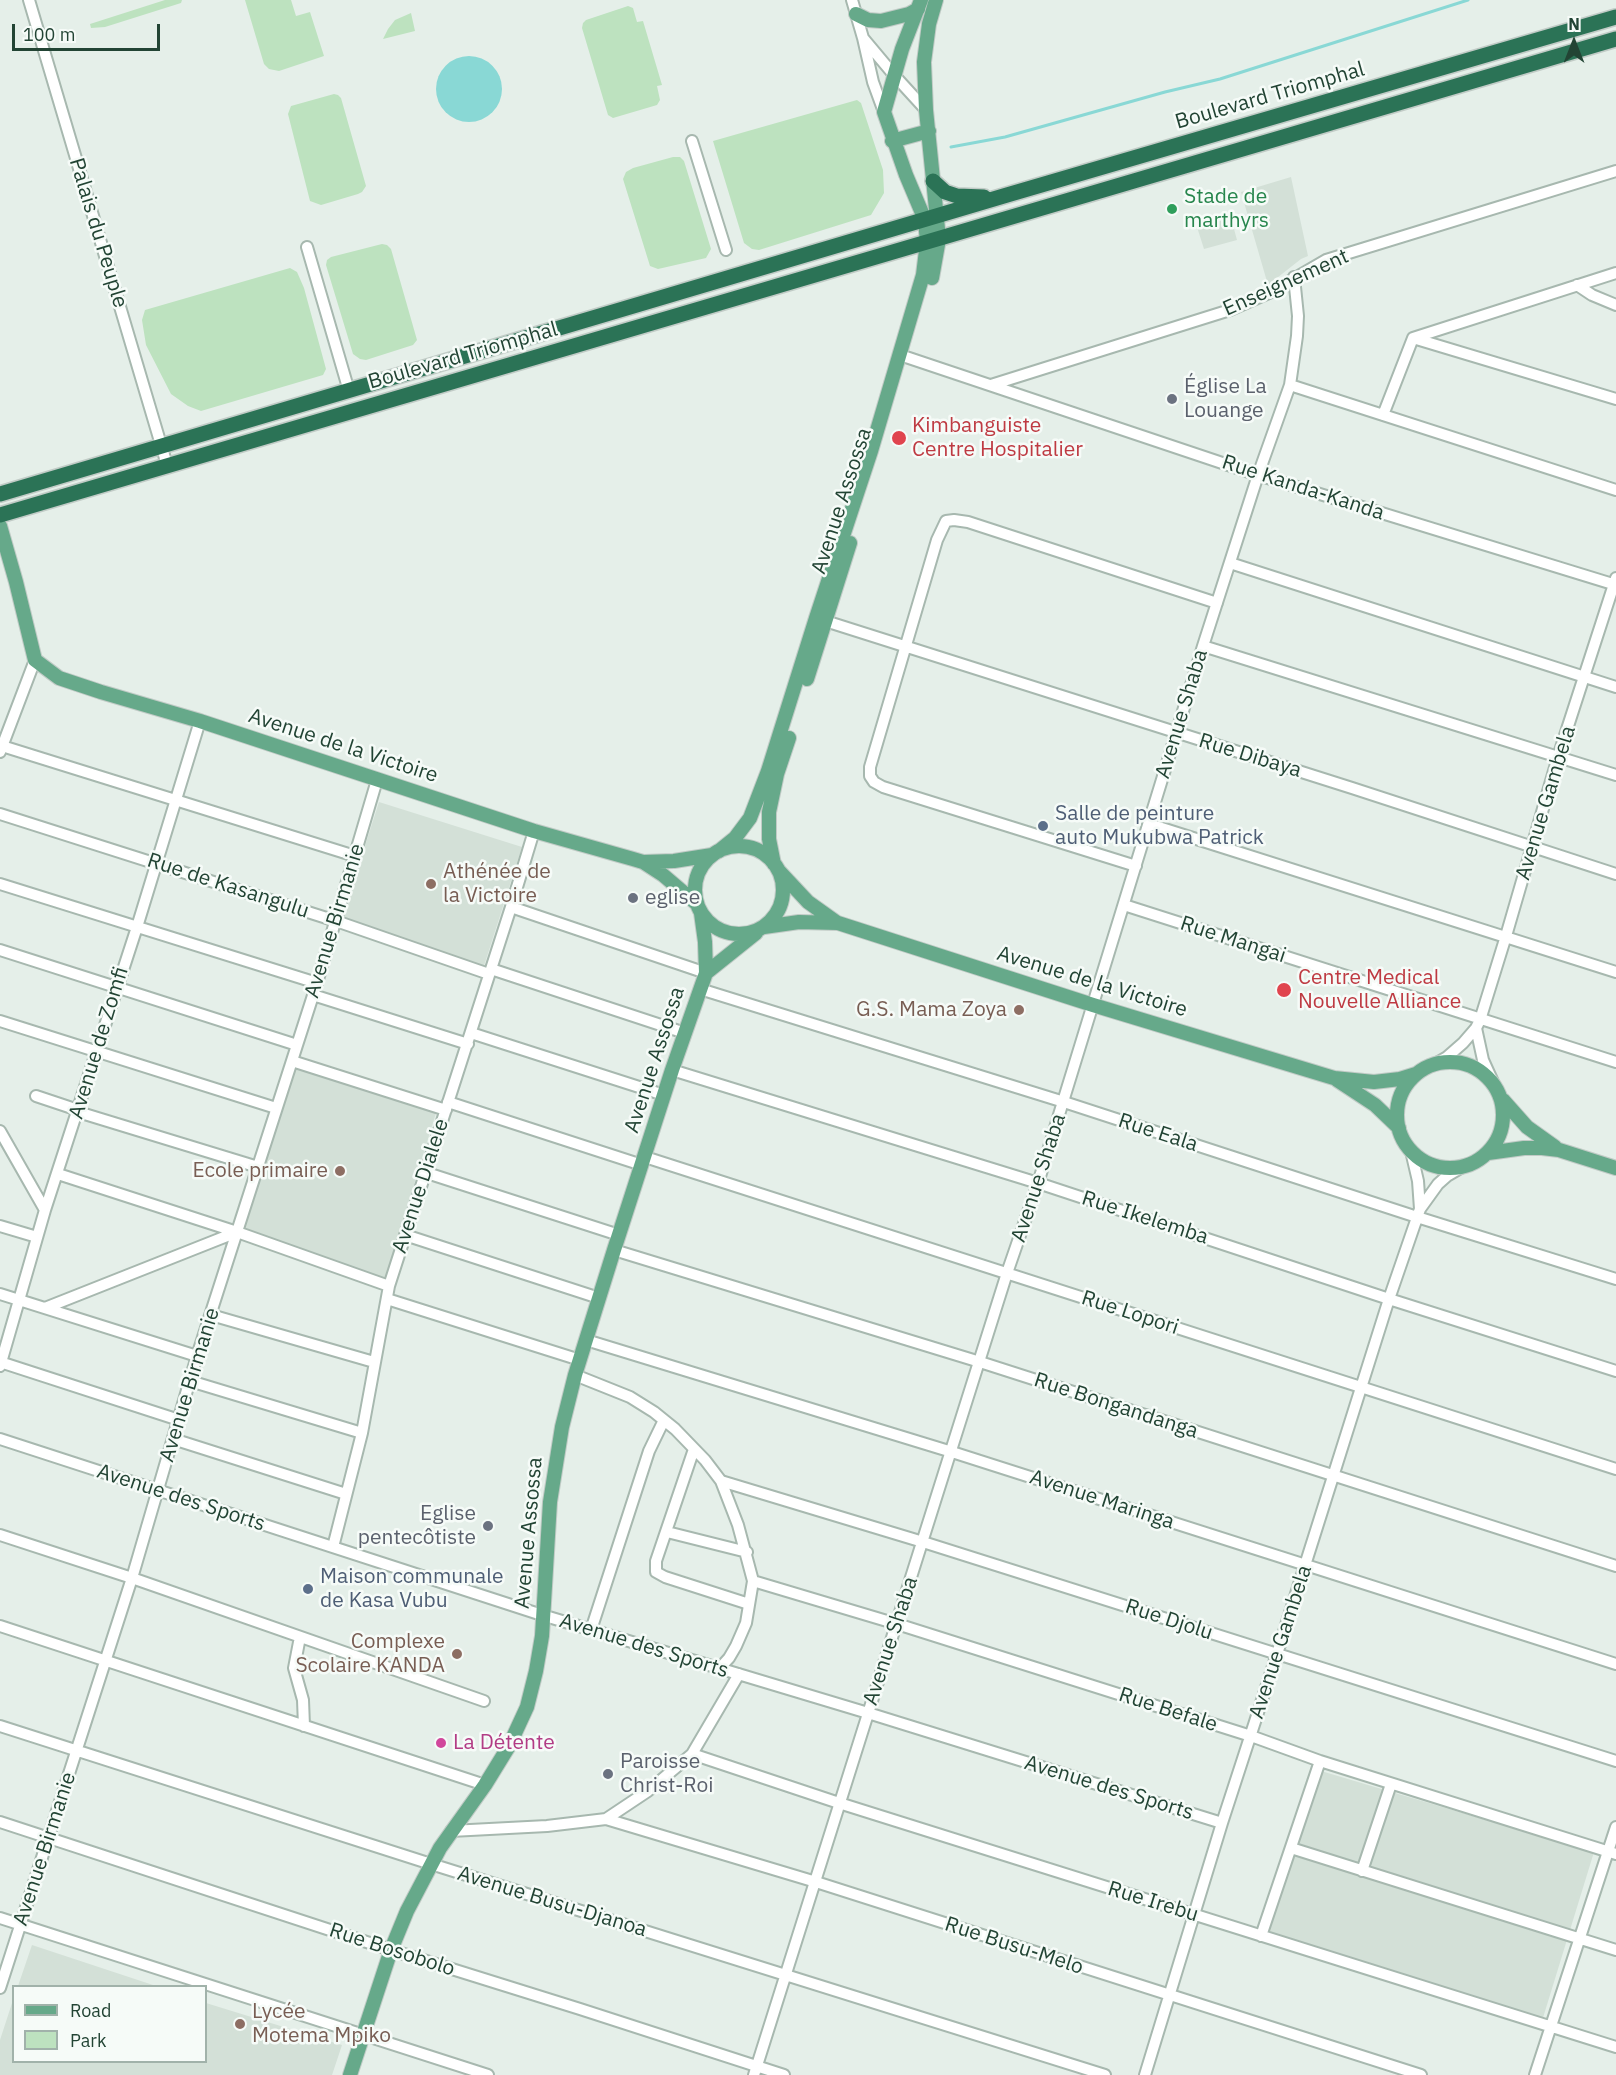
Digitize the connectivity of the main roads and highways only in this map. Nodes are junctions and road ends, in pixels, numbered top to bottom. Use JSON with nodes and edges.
{"nodes":[{"id":1,"x":936,"y":0,"type":"edge"},
{"id":2,"x":920,"y":4,"type":"edge"},
{"id":3,"x":854,"y":7,"type":"edge"},
{"id":4,"x":1616,"y":17,"type":"edge"},
{"id":5,"x":1616,"y":39,"type":"edge"},
{"id":6,"x":929,"y":131,"type":"junction"},
{"id":7,"x":892,"y":141,"type":"junction"},
{"id":8,"x":933,"y":181,"type":"junction"},
{"id":9,"x":1007,"y":195,"type":"junction"},
{"id":10,"x":931,"y":218,"type":"junction"},
{"id":11,"x":933,"y":240,"type":"junction"},
{"id":12,"x":0,"y":494,"type":"edge"},
{"id":13,"x":0,"y":515,"type":"edge"},
{"id":14,"x":0,"y":526,"type":"edge"},
{"id":15,"x":773,"y":772,"type":"junction"},
{"id":16,"x":715,"y":853,"type":"junction"},
{"id":17,"x":643,"y":862,"type":"junction"},
{"id":18,"x":776,"y":867,"type":"junction"},
{"id":19,"x":699,"y":909,"type":"junction"},
{"id":20,"x":838,"y":923,"type":"junction"},
{"id":21,"x":762,"y":928,"type":"junction"},
{"id":22,"x":706,"y":973,"type":"junction"},
{"id":23,"x":1416,"y":1074,"type":"junction"},
{"id":24,"x":1334,"y":1078,"type":"junction"},
{"id":25,"x":1502,"y":1098,"type":"junction"},
{"id":26,"x":1399,"y":1128,"type":"junction"},
{"id":27,"x":1559,"y":1150,"type":"junction"},
{"id":28,"x":1488,"y":1153,"type":"junction"},
{"id":29,"x":1616,"y":1168,"type":"edge"},
{"id":30,"x":350,"y":2075,"type":"edge"}],
"edges":[{"from":1,"to":6,"type":"main road","name":"Avenue Assossa"},
{"from":2,"to":3,"type":"main road"},
{"from":2,"to":7,"type":"main road"},
{"from":4,"to":9,"type":"highway","name":"Boulevard Triomphal"},
{"from":5,"to":11,"type":"highway","name":"Boulevard Triomphal"},
{"from":6,"to":7,"type":"main road"},
{"from":6,"to":8,"type":"main road","name":"Avenue Assossa"},
{"from":7,"to":10,"type":"main road"},
{"from":8,"to":9,"type":"highway"},
{"from":8,"to":10,"type":"main road","name":"Avenue Assossa"},
{"from":9,"to":10,"type":"highway","name":"Boulevard Triomphal"},
{"from":10,"to":11,"type":"main road","name":"Avenue Assossa"},
{"from":10,"to":12,"type":"highway","name":"Boulevard Triomphal"},
{"from":11,"to":13,"type":"highway","name":"Boulevard Triomphal"},
{"from":11,"to":15,"type":"main road","name":"Avenue Assossa"},
{"from":14,"to":17,"type":"main road","name":"Avenue de la Victoire"},
{"from":15,"to":16,"type":"main road"},
{"from":15,"to":18,"type":"main road"},
{"from":16,"to":17,"type":"main road"},
{"from":16,"to":18,"type":"main road"},
{"from":16,"to":19,"type":"main road"},
{"from":17,"to":19,"type":"main road"},
{"from":18,"to":20,"type":"main road"},
{"from":18,"to":21,"type":"main road"},
{"from":19,"to":21,"type":"main road"},
{"from":19,"to":22,"type":"main road"},
{"from":20,"to":21,"type":"main road"},
{"from":20,"to":24,"type":"main road","name":"Avenue de la Victoire"},
{"from":21,"to":22,"type":"main road"},
{"from":22,"to":30,"type":"main road","name":"Avenue Assossa"},
{"from":23,"to":24,"type":"main road"},
{"from":23,"to":25,"type":"main road"},
{"from":23,"to":26,"type":"main road"},
{"from":24,"to":26,"type":"main road"},
{"from":25,"to":27,"type":"main road"},
{"from":25,"to":28,"type":"main road"},
{"from":26,"to":28,"type":"main road"},
{"from":27,"to":28,"type":"main road"},
{"from":27,"to":29,"type":"main road"}]}
